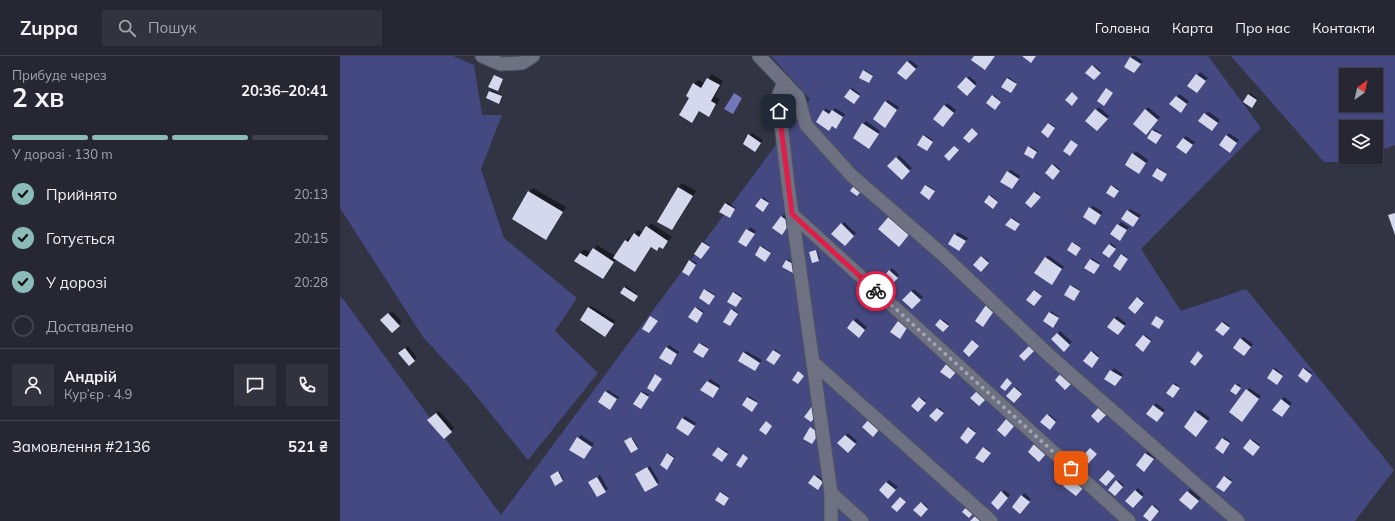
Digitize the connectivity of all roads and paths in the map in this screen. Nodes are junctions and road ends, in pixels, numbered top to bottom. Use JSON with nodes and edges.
{"nodes":[{"id":1,"x":482,"y":56,"type":"edge"},
{"id":2,"x":533,"y":56,"type":"edge"},
{"id":3,"x":760,"y":56,"type":"edge"},
{"id":4,"x":784,"y":82,"type":"junction"},
{"id":5,"x":792,"y":214,"type":"junction"},
{"id":6,"x":814,"y":363,"type":"junction"},
{"id":7,"x":831,"y":493,"type":"junction"},
{"id":8,"x":831,"y":521,"type":"edge"},
{"id":9,"x":862,"y":521,"type":"edge"},
{"id":10,"x":991,"y":521,"type":"edge"},
{"id":11,"x":1129,"y":521,"type":"edge"},
{"id":12,"x":1238,"y":521,"type":"edge"}],
"edges":[{"from":1,"to":2,"type":"street"},
{"from":3,"to":4,"type":"street"},
{"from":4,"to":5,"type":"street"},
{"from":4,"to":12,"type":"street"},
{"from":5,"to":6,"type":"street"},
{"from":5,"to":11,"type":"street"},
{"from":6,"to":7,"type":"street"},
{"from":6,"to":10,"type":"street"},
{"from":7,"to":8,"type":"street"},
{"from":7,"to":9,"type":"street"}]}
